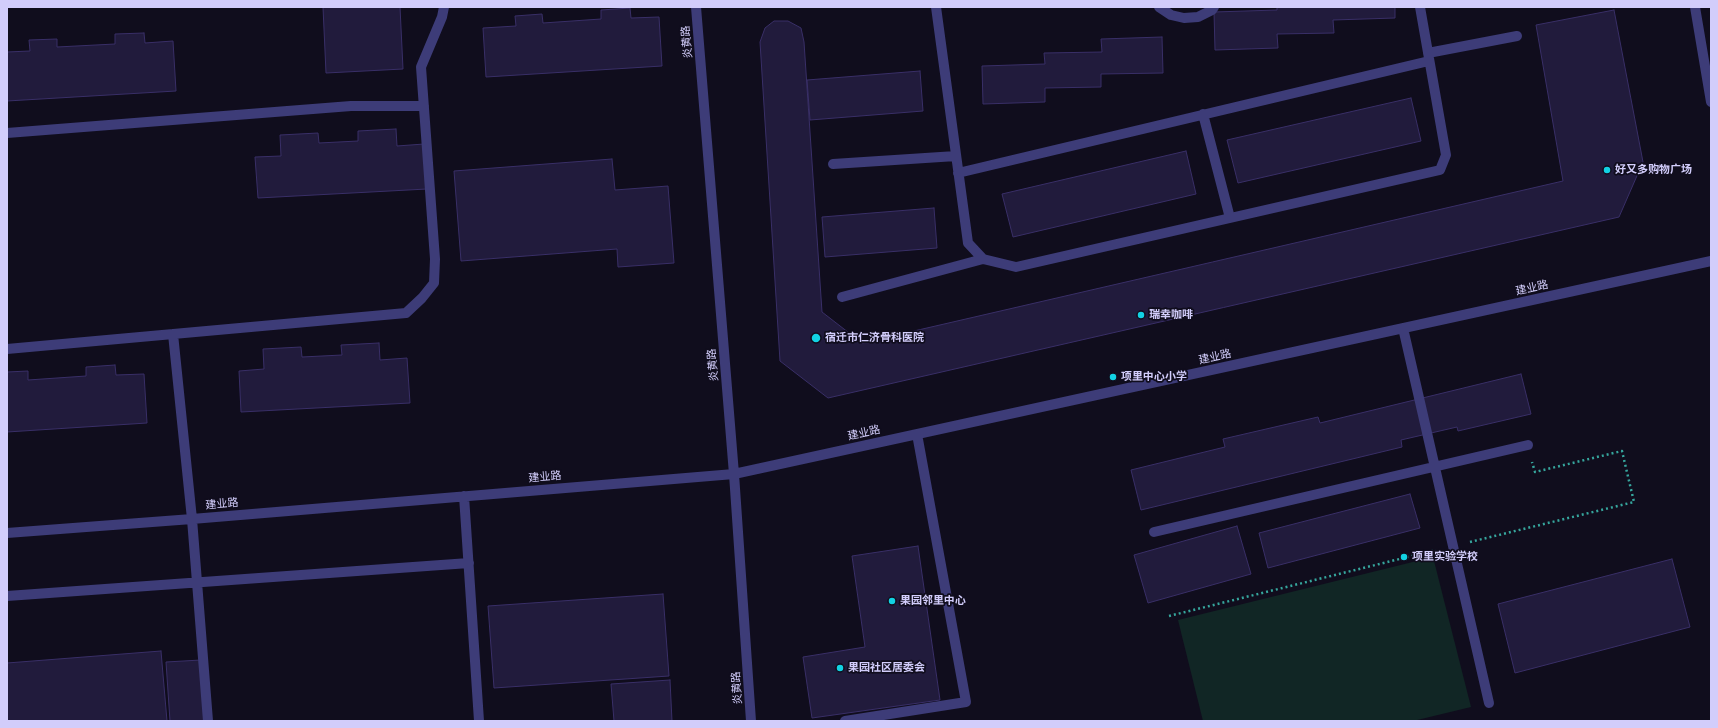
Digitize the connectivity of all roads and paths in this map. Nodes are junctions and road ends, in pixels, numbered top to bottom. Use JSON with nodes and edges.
{"nodes":[{"id":1,"x":444,"y":7,"type":"edge"},
{"id":2,"x":696,"y":7,"type":"edge"},
{"id":3,"x":936,"y":7,"type":"edge"},
{"id":4,"x":1159,"y":7,"type":"edge"},
{"id":5,"x":1214,"y":7,"type":"edge"},
{"id":6,"x":1420,"y":7,"type":"edge"},
{"id":7,"x":1695,"y":7,"type":"edge"},
{"id":8,"x":1517,"y":36,"type":"dead end"},
{"id":9,"x":1428,"y":57,"type":"junction"},
{"id":10,"x":1711,"y":102,"type":"edge"},
{"id":11,"x":424,"y":106,"type":"junction"},
{"id":12,"x":1203,"y":114,"type":"junction"},
{"id":13,"x":7,"y":133,"type":"edge"},
{"id":14,"x":956,"y":156,"type":"junction"},
{"id":15,"x":833,"y":164,"type":"dead end"},
{"id":16,"x":958,"y":172,"type":"junction"},
{"id":17,"x":1230,"y":218,"type":"junction"},
{"id":18,"x":983,"y":259,"type":"junction"},
{"id":19,"x":1711,"y":261,"type":"edge"},
{"id":20,"x":842,"y":297,"type":"dead end"},
{"id":21,"x":1403,"y":328,"type":"junction"},
{"id":22,"x":173,"y":334,"type":"junction"},
{"id":23,"x":7,"y":349,"type":"edge"},
{"id":24,"x":917,"y":434,"type":"junction"},
{"id":25,"x":1528,"y":444,"type":"dead end"},
{"id":26,"x":1435,"y":466,"type":"junction"},
{"id":27,"x":734,"y":474,"type":"junction"},
{"id":28,"x":464,"y":496,"type":"junction"},
{"id":29,"x":192,"y":519,"type":"junction"},
{"id":30,"x":1154,"y":532,"type":"dead end"},
{"id":31,"x":7,"y":533,"type":"edge"},
{"id":32,"x":468,"y":563,"type":"junction"},
{"id":33,"x":197,"y":582,"type":"junction"},
{"id":34,"x":7,"y":596,"type":"edge"},
{"id":35,"x":1489,"y":703,"type":"dead end"},
{"id":36,"x":208,"y":721,"type":"edge"},
{"id":37,"x":479,"y":721,"type":"edge"},
{"id":38,"x":751,"y":721,"type":"edge"},
{"id":39,"x":845,"y":721,"type":"edge"}],
"edges":[{"from":1,"to":11,"type":"street"},
{"from":2,"to":27,"type":"street","name":"炎黄路"},
{"from":3,"to":14,"type":"street"},
{"from":4,"to":5,"type":"street"},
{"from":6,"to":9,"type":"street"},
{"from":7,"to":10,"type":"street"},
{"from":8,"to":9,"type":"street"},
{"from":9,"to":12,"type":"street"},
{"from":9,"to":17,"type":"street"},
{"from":11,"to":13,"type":"street"},
{"from":11,"to":22,"type":"street"},
{"from":12,"to":16,"type":"street"},
{"from":12,"to":17,"type":"street"},
{"from":14,"to":15,"type":"street"},
{"from":14,"to":16,"type":"street"},
{"from":16,"to":18,"type":"street"},
{"from":17,"to":18,"type":"street"},
{"from":18,"to":20,"type":"street"},
{"from":19,"to":21,"type":"street","name":"建业路"},
{"from":21,"to":24,"type":"street","name":"建业路"},
{"from":21,"to":26,"type":"street"},
{"from":22,"to":23,"type":"street"},
{"from":22,"to":29,"type":"street"},
{"from":24,"to":27,"type":"street","name":"建业路"},
{"from":24,"to":39,"type":"street"},
{"from":25,"to":26,"type":"street"},
{"from":26,"to":30,"type":"street"},
{"from":26,"to":35,"type":"street"},
{"from":27,"to":28,"type":"street","name":"建业路"},
{"from":27,"to":38,"type":"street","name":"炎黄路"},
{"from":28,"to":29,"type":"street","name":"建业路"},
{"from":28,"to":32,"type":"street"},
{"from":29,"to":31,"type":"street","name":"建业路"},
{"from":29,"to":33,"type":"street"},
{"from":32,"to":33,"type":"street"},
{"from":32,"to":37,"type":"street"},
{"from":33,"to":34,"type":"street"},
{"from":33,"to":36,"type":"street"}]}
